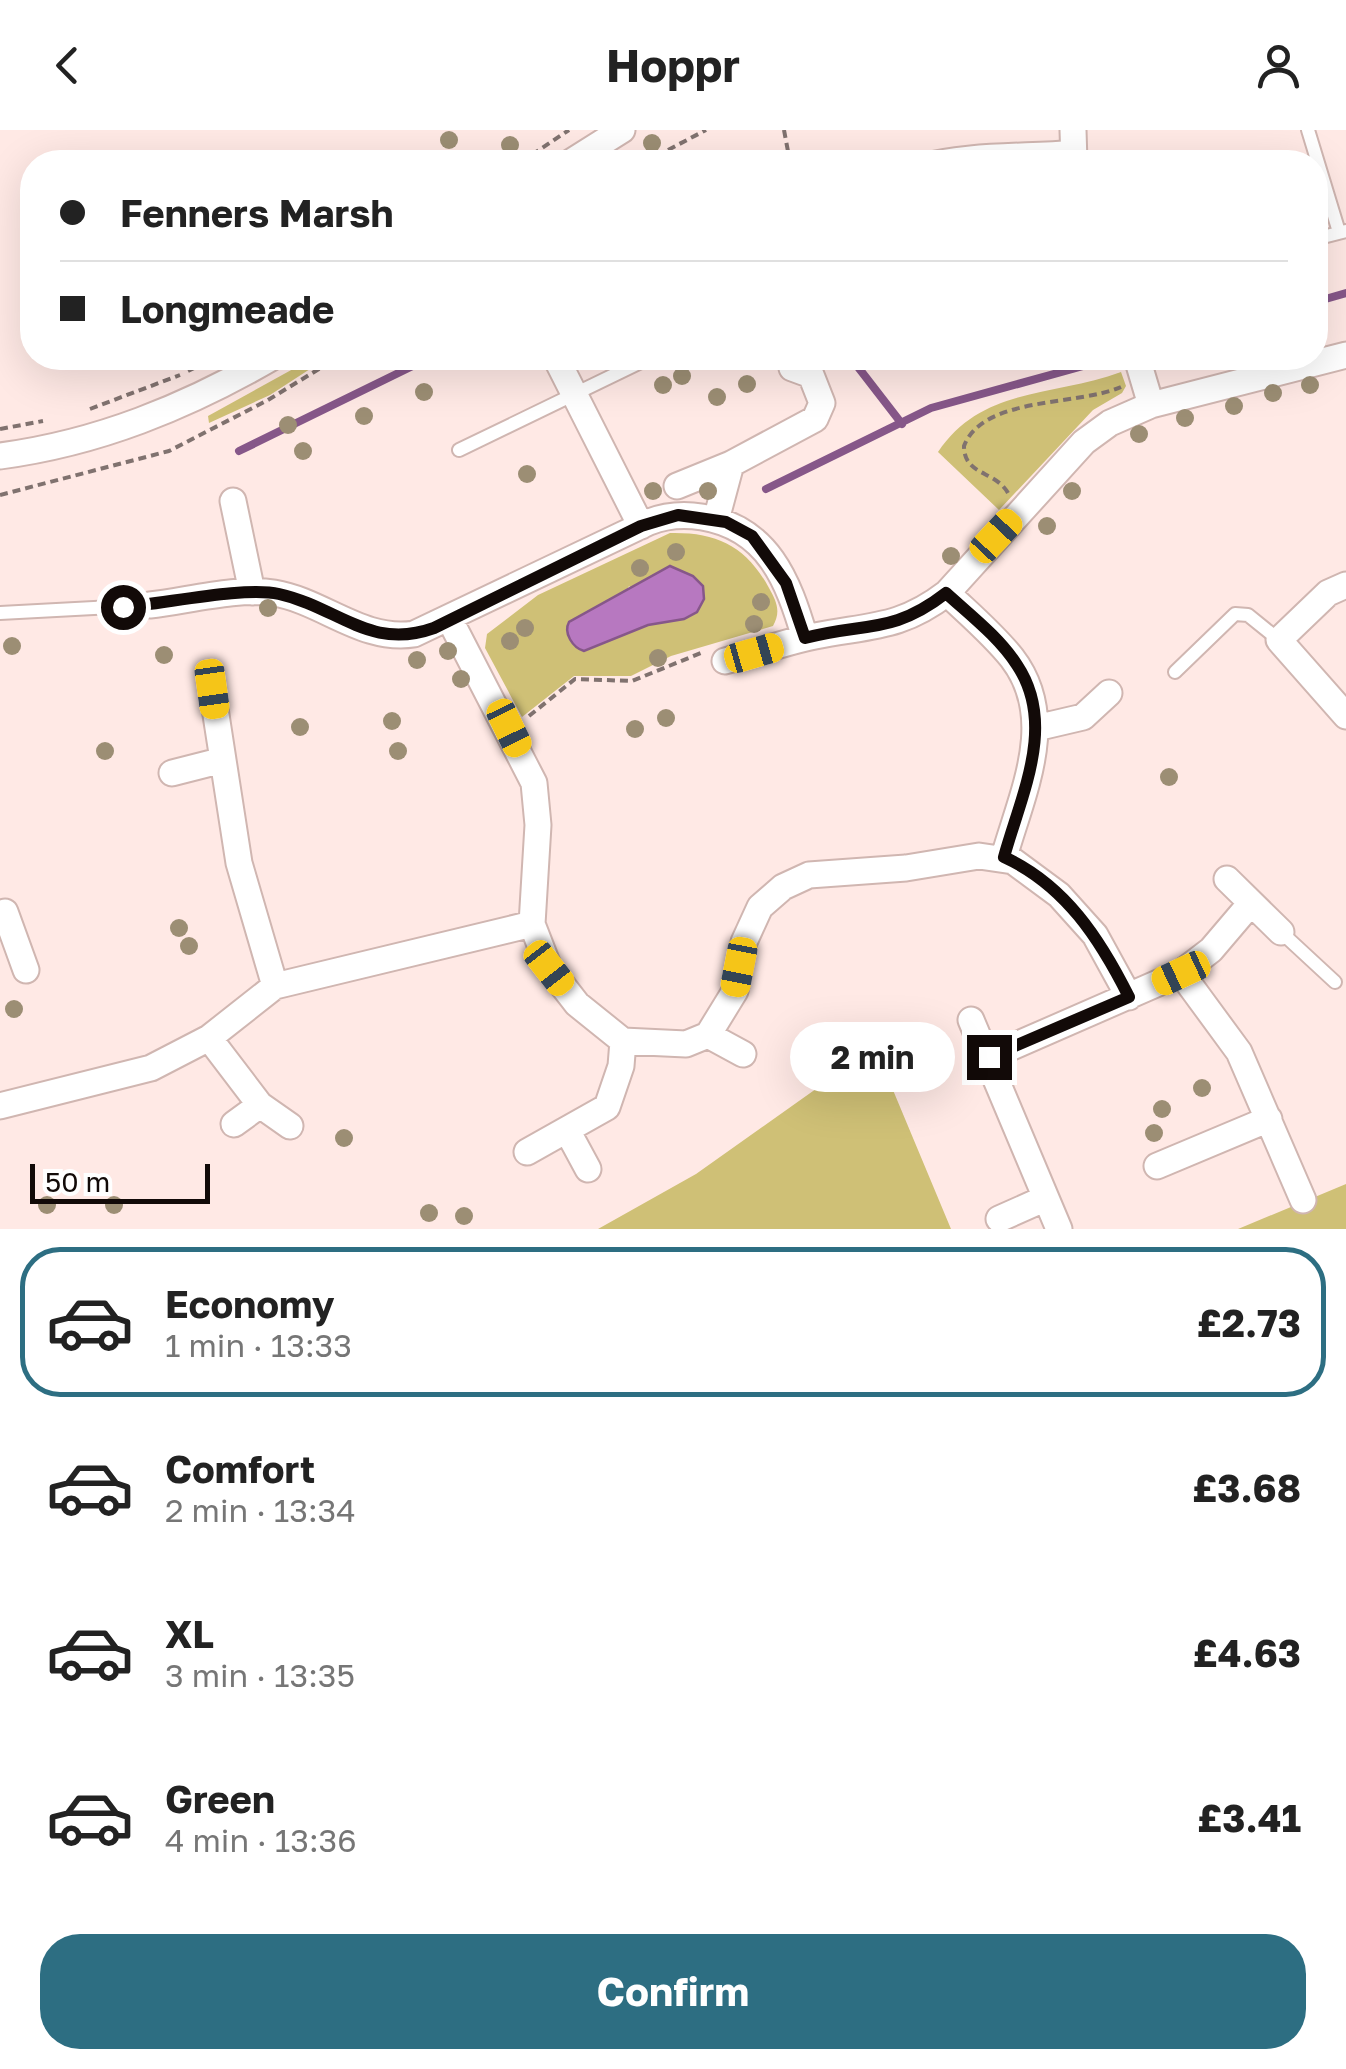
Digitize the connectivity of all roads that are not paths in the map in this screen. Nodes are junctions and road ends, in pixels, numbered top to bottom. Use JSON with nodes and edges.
{"nodes":[{"id":1,"x":622,"y":130,"type":"edge"},
{"id":2,"x":1073,"y":147,"type":"edge"},
{"id":3,"x":590,"y":150,"type":"edge"},
{"id":4,"x":1037,"y":150,"type":"edge"},
{"id":5,"x":1328,"y":188,"type":"edge"},
{"id":6,"x":1343,"y":231,"type":"edge"},
{"id":7,"x":249,"y":370,"type":"edge"},
{"id":8,"x":562,"y":370,"type":"edge"},
{"id":9,"x":626,"y":370,"type":"edge"},
{"id":10,"x":798,"y":370,"type":"edge"},
{"id":11,"x":1287,"y":370,"type":"edge"},
{"id":12,"x":1136,"y":371,"type":"edge"},
{"id":13,"x":576,"y":396,"type":"junction"},
{"id":14,"x":1150,"y":405,"type":"junction"},
{"id":15,"x":459,"y":450,"type":"dead end"},
{"id":16,"x":0,"y":456,"type":"edge"},
{"id":17,"x":731,"y":464,"type":"junction"},
{"id":18,"x":677,"y":486,"type":"dead end"},
{"id":19,"x":233,"y":501,"type":"dead end"},
{"id":20,"x":716,"y":520,"type":"junction"},
{"id":21,"x":641,"y":526,"type":"junction"},
{"id":22,"x":1346,"y":584,"type":"edge"},
{"id":23,"x":252,"y":592,"type":"junction"},
{"id":24,"x":946,"y":593,"type":"junction"},
{"id":25,"x":150,"y":605,"type":"joint"},
{"id":26,"x":0,"y":613,"type":"edge"},
{"id":27,"x":450,"y":620,"type":"junction"},
{"id":28,"x":805,"y":638,"type":"junction"},
{"id":29,"x":1278,"y":640,"type":"junction"},
{"id":30,"x":715,"y":656,"type":"road end"},
{"id":31,"x":1176,"y":672,"type":"dead end"},
{"id":32,"x":212,"y":689,"type":"dead end"},
{"id":33,"x":1109,"y":693,"type":"dead end"},
{"id":34,"x":1346,"y":716,"type":"edge"},
{"id":35,"x":1036,"y":728,"type":"junction"},
{"id":36,"x":223,"y":760,"type":"junction"},
{"id":37,"x":172,"y":773,"type":"dead end"},
{"id":38,"x":1004,"y":857,"type":"junction"},
{"id":39,"x":1227,"y":880,"type":"dead end"},
{"id":40,"x":1251,"y":904,"type":"junction"},
{"id":41,"x":5,"y":912,"type":"dead end"},
{"id":42,"x":532,"y":924,"type":"junction"},
{"id":43,"x":1281,"y":932,"type":"joint"},
{"id":44,"x":8,"y":943,"type":"edge"},
{"id":45,"x":26,"y":970,"type":"dead end"},
{"id":46,"x":1181,"y":973,"type":"junction"},
{"id":47,"x":1335,"y":982,"type":"dead end"},
{"id":48,"x":274,"y":986,"type":"junction"},
{"id":49,"x":1129,"y":997,"type":"junction"},
{"id":50,"x":971,"y":1020,"type":"dead end"},
{"id":51,"x":708,"y":1035,"type":"junction"},
{"id":52,"x":209,"y":1038,"type":"junction"},
{"id":53,"x":623,"y":1041,"type":"junction"},
{"id":54,"x":743,"y":1054,"type":"dead end"},
{"id":55,"x":989,"y":1057,"type":"junction"},
{"id":56,"x":260,"y":1105,"type":"junction"},
{"id":57,"x":0,"y":1106,"type":"edge"},
{"id":58,"x":1269,"y":1119,"type":"junction"},
{"id":59,"x":234,"y":1124,"type":"dead end"},
{"id":60,"x":290,"y":1126,"type":"dead end"},
{"id":61,"x":568,"y":1132,"type":"junction"},
{"id":62,"x":527,"y":1152,"type":"dead end"},
{"id":63,"x":1158,"y":1166,"type":"dead end"},
{"id":64,"x":588,"y":1169,"type":"dead end"},
{"id":65,"x":1046,"y":1198,"type":"junction"},
{"id":66,"x":1303,"y":1200,"type":"dead end"},
{"id":67,"x":999,"y":1219,"type":"dead end"},
{"id":68,"x":1059,"y":1229,"type":"edge"}],
"edges":[{"from":1,"to":3,"type":"street"},
{"from":2,"to":4,"type":"lane"},
{"from":5,"to":6,"type":"lane"},
{"from":7,"to":16,"type":"street"},
{"from":8,"to":13,"type":"street"},
{"from":9,"to":13,"type":"lane"},
{"from":10,"to":17,"type":"street"},
{"from":11,"to":14,"type":"street"},
{"from":12,"to":14,"type":"street"},
{"from":13,"to":15,"type":"lane"},
{"from":13,"to":21,"type":"street"},
{"from":14,"to":24,"type":"street"},
{"from":17,"to":18,"type":"street"},
{"from":17,"to":20,"type":"street"},
{"from":19,"to":23,"type":"street"},
{"from":20,"to":21,"type":"street"},
{"from":20,"to":28,"type":"street"},
{"from":21,"to":27,"type":"street"},
{"from":22,"to":29,"type":"street"},
{"from":23,"to":25,"type":"street"},
{"from":23,"to":27,"type":"street"},
{"from":24,"to":28,"type":"street"},
{"from":24,"to":35,"type":"street"},
{"from":25,"to":26,"type":"lane"},
{"from":27,"to":42,"type":"street"},
{"from":28,"to":30,"type":"street"},
{"from":29,"to":31,"type":"lane"},
{"from":29,"to":34,"type":"street"},
{"from":32,"to":36,"type":"street"},
{"from":33,"to":35,"type":"street"},
{"from":35,"to":38,"type":"street"},
{"from":36,"to":37,"type":"street"},
{"from":36,"to":48,"type":"street"},
{"from":38,"to":49,"type":"street"},
{"from":38,"to":51,"type":"street"},
{"from":39,"to":40,"type":"street"},
{"from":40,"to":43,"type":"street"},
{"from":40,"to":46,"type":"street"},
{"from":41,"to":44,"type":"street"},
{"from":42,"to":48,"type":"street"},
{"from":42,"to":53,"type":"street"},
{"from":43,"to":47,"type":"lane"},
{"from":44,"to":45,"type":"street"},
{"from":46,"to":49,"type":"street"},
{"from":46,"to":58,"type":"street"},
{"from":48,"to":52,"type":"street"},
{"from":49,"to":55,"type":"street"},
{"from":50,"to":55,"type":"street"},
{"from":51,"to":53,"type":"street"},
{"from":51,"to":54,"type":"street"},
{"from":52,"to":56,"type":"street"},
{"from":52,"to":57,"type":"street"},
{"from":53,"to":61,"type":"street"},
{"from":55,"to":65,"type":"street"},
{"from":56,"to":59,"type":"street"},
{"from":56,"to":60,"type":"street"},
{"from":58,"to":63,"type":"street"},
{"from":58,"to":66,"type":"street"},
{"from":61,"to":62,"type":"street"},
{"from":61,"to":64,"type":"street"},
{"from":65,"to":67,"type":"street"},
{"from":65,"to":68,"type":"street"}]}
